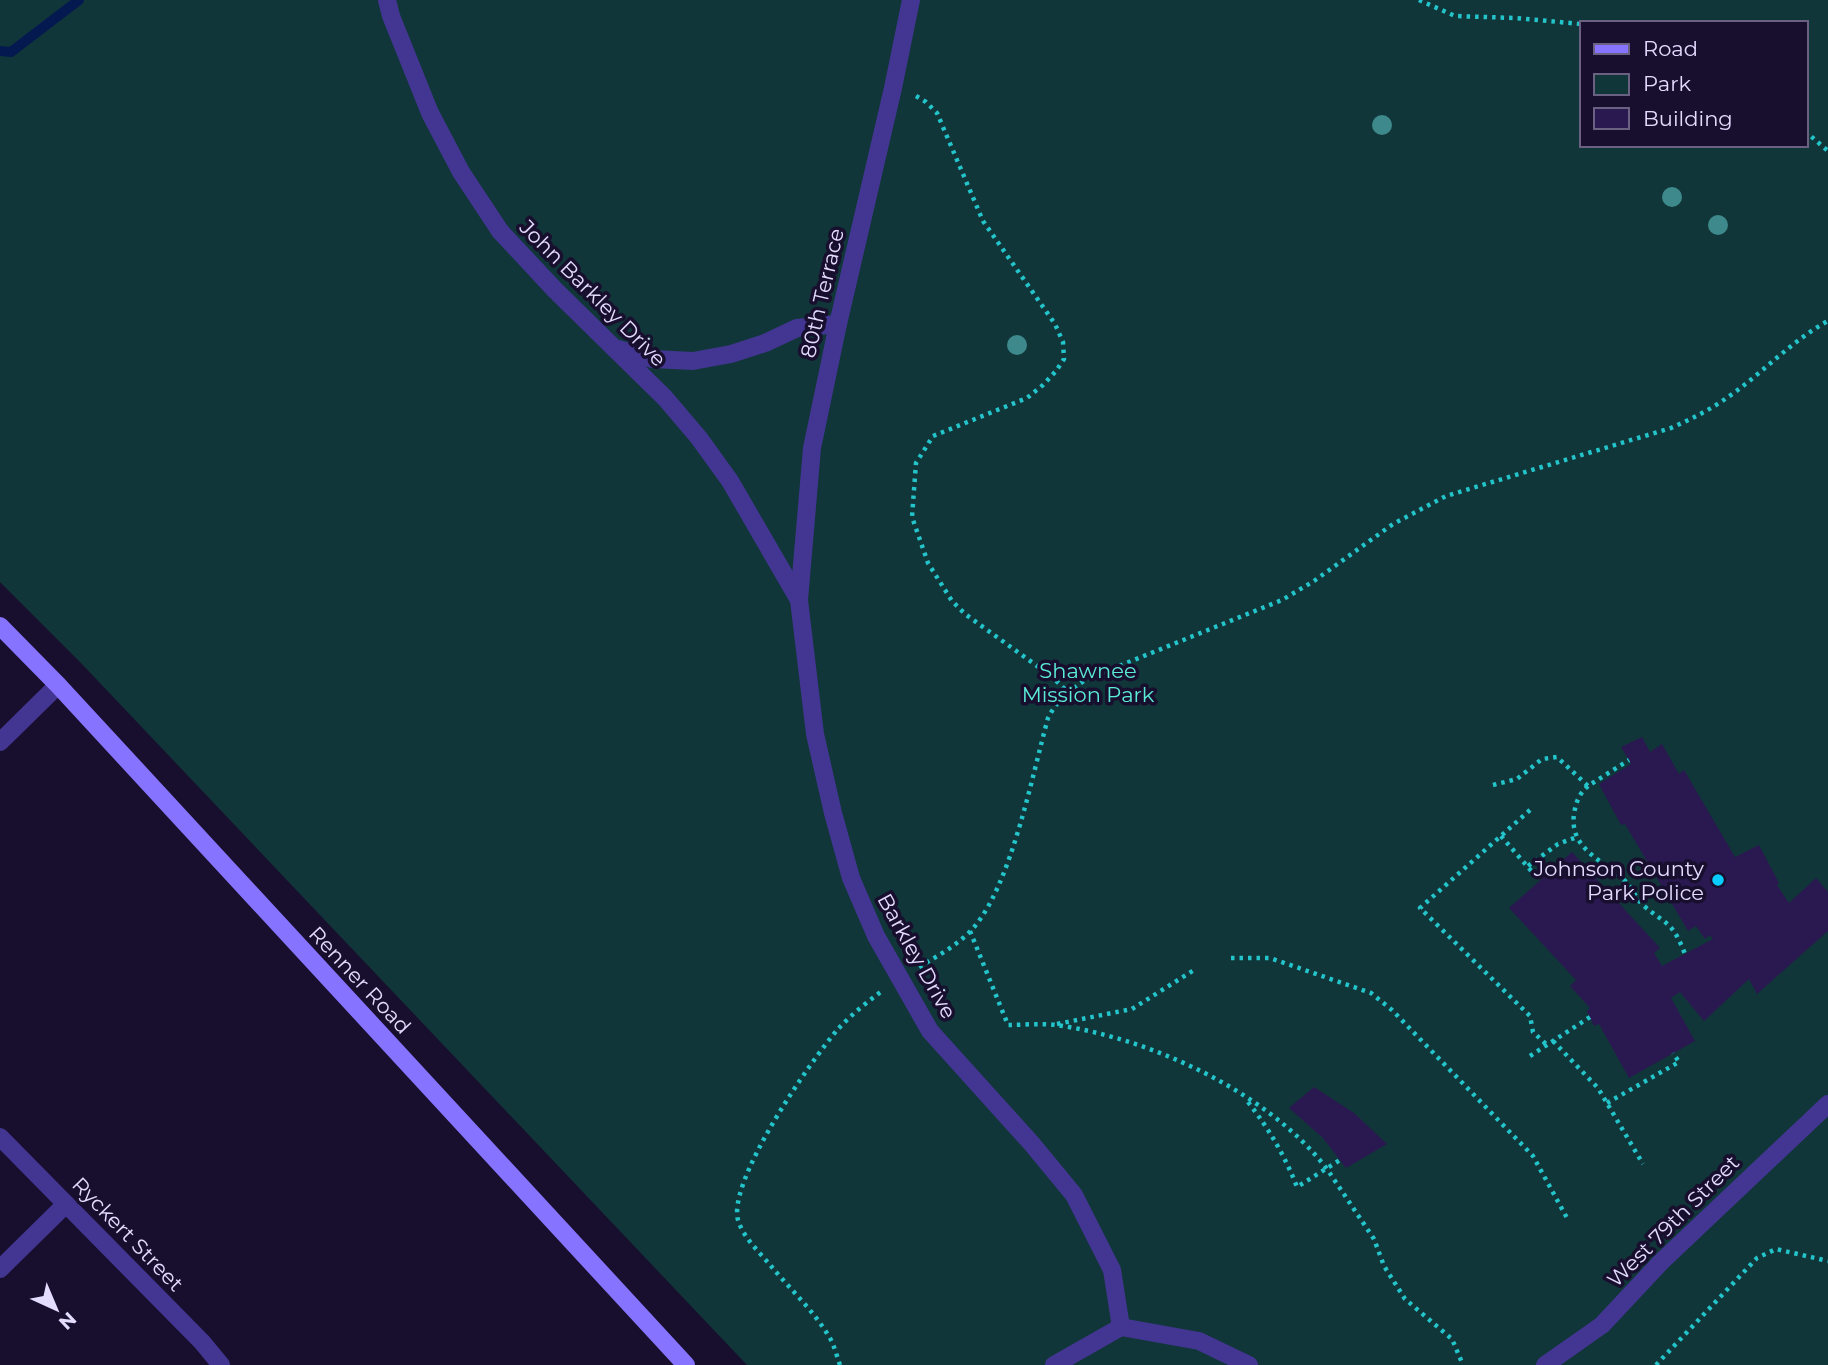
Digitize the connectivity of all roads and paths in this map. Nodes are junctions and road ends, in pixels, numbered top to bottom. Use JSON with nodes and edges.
{"nodes":[{"id":1,"x":387,"y":0,"type":"edge"},
{"id":2,"x":911,"y":0,"type":"edge"},
{"id":3,"x":1419,"y":0,"type":"edge"},
{"id":4,"x":1580,"y":24,"type":"edge"},
{"id":5,"x":893,"y":88,"type":"junction"},
{"id":6,"x":1807,"y":133,"type":"edge"},
{"id":7,"x":1828,"y":151,"type":"edge"},
{"id":8,"x":1828,"y":321,"type":"edge"},
{"id":9,"x":838,"y":324,"type":"junction"},
{"id":10,"x":614,"y":348,"type":"junction"},
{"id":11,"x":799,"y":600,"type":"junction"},
{"id":12,"x":0,"y":626,"type":"edge"},
{"id":13,"x":58,"y":685,"type":"junction"},
{"id":14,"x":1068,"y":692,"type":"junction"},
{"id":15,"x":0,"y":743,"type":"edge"},
{"id":16,"x":1629,"y":760,"type":"dead end"},
{"id":17,"x":1493,"y":785,"type":"dead end"},
{"id":18,"x":1588,"y":786,"type":"junction"},
{"id":19,"x":1530,"y":810,"type":"dead end"},
{"id":20,"x":1501,"y":836,"type":"junction"},
{"id":21,"x":1577,"y":837,"type":"junction"},
{"id":22,"x":1528,"y":866,"type":"junction"},
{"id":23,"x":1540,"y":881,"type":"dead end"},
{"id":24,"x":970,"y":931,"type":"junction"},
{"id":25,"x":1685,"y":954,"type":"dead end"},
{"id":26,"x":1231,"y":958,"type":"dead end"},
{"id":27,"x":918,"y":968,"type":"dead end"},
{"id":28,"x":1194,"y":970,"type":"dead end"},
{"id":29,"x":887,"y":988,"type":"dead end"},
{"id":30,"x":1590,"y":1017,"type":"dead end"},
{"id":31,"x":1055,"y":1024,"type":"junction"},
{"id":32,"x":1553,"y":1041,"type":"junction"},
{"id":33,"x":1546,"y":1045,"type":"junction"},
{"id":34,"x":1673,"y":1053,"type":"dead end"},
{"id":35,"x":1530,"y":1056,"type":"dead end"},
{"id":36,"x":1245,"y":1097,"type":"junction"},
{"id":37,"x":1607,"y":1103,"type":"junction"},
{"id":38,"x":1828,"y":1104,"type":"edge"},
{"id":39,"x":0,"y":1137,"type":"edge"},
{"id":40,"x":1340,"y":1160,"type":"dead end"},
{"id":41,"x":1643,"y":1164,"type":"dead end"},
{"id":42,"x":1326,"y":1169,"type":"junction"},
{"id":43,"x":66,"y":1204,"type":"junction"},
{"id":44,"x":1567,"y":1218,"type":"dead end"},
{"id":45,"x":1828,"y":1261,"type":"edge"},
{"id":46,"x":0,"y":1269,"type":"edge"},
{"id":47,"x":1121,"y":1327,"type":"junction"},
{"id":48,"x":220,"y":1365,"type":"edge"},
{"id":49,"x":686,"y":1365,"type":"edge"},
{"id":50,"x":840,"y":1365,"type":"edge"},
{"id":51,"x":1054,"y":1365,"type":"edge"},
{"id":52,"x":1249,"y":1365,"type":"edge"},
{"id":53,"x":1463,"y":1365,"type":"edge"},
{"id":54,"x":1545,"y":1365,"type":"edge"},
{"id":55,"x":1656,"y":1365,"type":"edge"}],
"edges":[{"from":1,"to":10,"type":"street","name":"John Barkley Drive"},
{"from":2,"to":5,"type":"street","name":"80th Terrace"},
{"from":3,"to":4,"type":"path"},
{"from":5,"to":9,"type":"street","name":"80th Terrace"},
{"from":5,"to":14,"type":"path"},
{"from":6,"to":7,"type":"path"},
{"from":8,"to":14,"type":"path"},
{"from":9,"to":10,"type":"street"},
{"from":9,"to":11,"type":"street","name":"80th Terrace"},
{"from":10,"to":11,"type":"street","name":"John Barkley Drive"},
{"from":11,"to":47,"type":"street","name":"Barkley Drive"},
{"from":12,"to":13,"type":"main road","name":"Renner Road"},
{"from":13,"to":15,"type":"street"},
{"from":13,"to":49,"type":"main road","name":"Renner Road"},
{"from":14,"to":24,"type":"path"},
{"from":16,"to":18,"type":"path"},
{"from":17,"to":18,"type":"path"},
{"from":18,"to":21,"type":"path"},
{"from":19,"to":20,"type":"path"},
{"from":20,"to":22,"type":"path"},
{"from":20,"to":33,"type":"path"},
{"from":21,"to":22,"type":"path"},
{"from":21,"to":25,"type":"path"},
{"from":22,"to":23,"type":"path"},
{"from":24,"to":27,"type":"path"},
{"from":24,"to":31,"type":"path"},
{"from":26,"to":44,"type":"path"},
{"from":28,"to":31,"type":"path"},
{"from":29,"to":50,"type":"path"},
{"from":30,"to":32,"type":"path"},
{"from":31,"to":36,"type":"path"},
{"from":32,"to":33,"type":"path"},
{"from":32,"to":37,"type":"path"},
{"from":33,"to":35,"type":"path"},
{"from":34,"to":37,"type":"path"},
{"from":36,"to":42,"type":"path"},
{"from":36,"to":42,"type":"path"},
{"from":37,"to":41,"type":"path"},
{"from":38,"to":54,"type":"street","name":"West 79th Street"},
{"from":39,"to":43,"type":"street","name":"Ryckert Street"},
{"from":40,"to":42,"type":"path"},
{"from":42,"to":53,"type":"path"},
{"from":43,"to":46,"type":"street"},
{"from":43,"to":48,"type":"street","name":"Ryckert Street"},
{"from":45,"to":55,"type":"path"},
{"from":47,"to":51,"type":"street"},
{"from":47,"to":52,"type":"street"}]}
